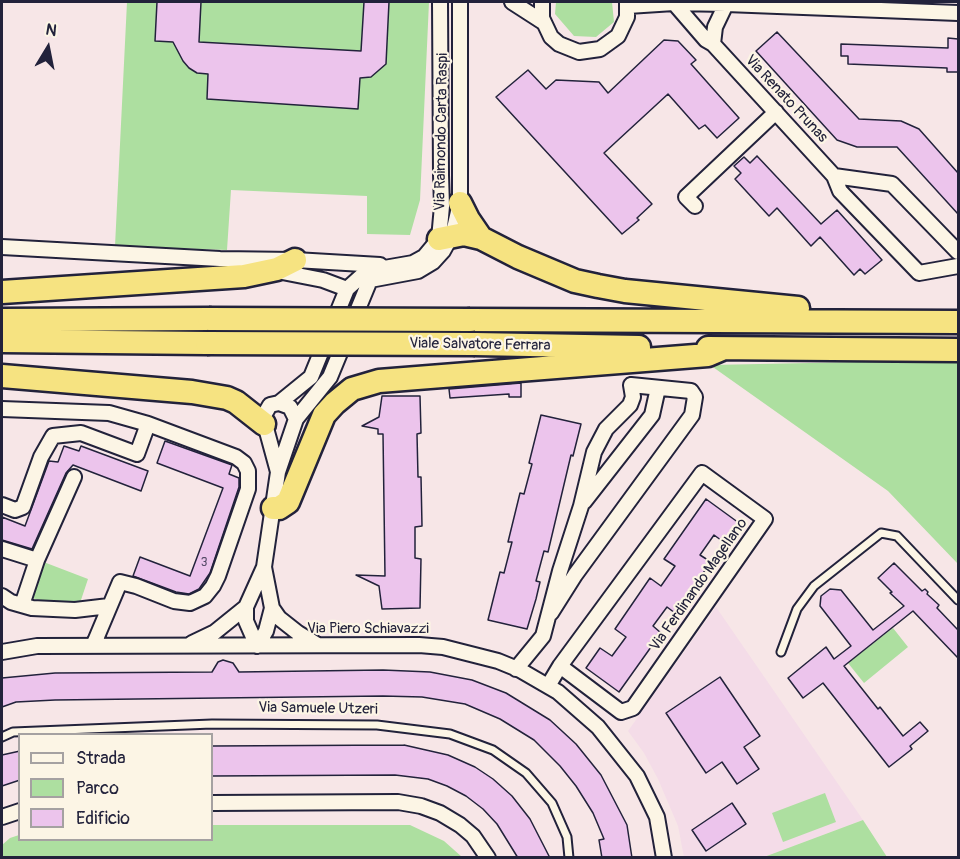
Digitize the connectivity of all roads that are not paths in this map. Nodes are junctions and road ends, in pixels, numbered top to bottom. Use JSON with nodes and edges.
{"nodes":[{"id":1,"x":440,"y":2,"type":"edge"},
{"id":2,"x":460,"y":2,"type":"edge"},
{"id":3,"x":512,"y":2,"type":"edge"},
{"id":4,"x":542,"y":2,"type":"edge"},
{"id":5,"x":674,"y":3,"type":"junction"},
{"id":6,"x":627,"y":4,"type":"edge"},
{"id":7,"x":726,"y":4,"type":"junction"},
{"id":8,"x":958,"y":14,"type":"edge"},
{"id":9,"x":543,"y":22,"type":"junction"},
{"id":10,"x":713,"y":44,"type":"junction"},
{"id":11,"x":777,"y":112,"type":"junction"},
{"id":12,"x":834,"y":176,"type":"junction"},
{"id":13,"x":460,"y":203,"type":"junction"},
{"id":14,"x":695,"y":206,"type":"dead end"},
{"id":15,"x":445,"y":238,"type":"junction"},
{"id":16,"x":481,"y":238,"type":"junction"},
{"id":17,"x":2,"y":247,"type":"edge"},
{"id":18,"x":958,"y":252,"type":"edge"},
{"id":19,"x":220,"y":259,"type":"junction"},
{"id":20,"x":295,"y":260,"type":"junction"},
{"id":21,"x":355,"y":263,"type":"junction"},
{"id":22,"x":958,"y":266,"type":"edge"},
{"id":23,"x":388,"y":267,"type":"junction"},
{"id":24,"x":274,"y":270,"type":"junction"},
{"id":25,"x":369,"y":276,"type":"junction"},
{"id":26,"x":348,"y":289,"type":"junction"},
{"id":27,"x":2,"y":292,"type":"edge"},
{"id":28,"x":2,"y":320,"type":"edge"},
{"id":29,"x":828,"y":321,"type":"junction"},
{"id":30,"x":958,"y":322,"type":"edge"},
{"id":31,"x":2,"y":342,"type":"edge"},
{"id":32,"x":722,"y":349,"type":"junction"},
{"id":33,"x":958,"y":350,"type":"edge"},
{"id":34,"x":2,"y":376,"type":"edge"},
{"id":35,"x":658,"y":388,"type":"junction"},
{"id":36,"x":279,"y":403,"type":"junction"},
{"id":37,"x":2,"y":409,"type":"edge"},
{"id":38,"x":295,"y":423,"type":"junction"},
{"id":39,"x":148,"y":424,"type":"junction"},
{"id":40,"x":265,"y":426,"type":"junction"},
{"id":41,"x":278,"y":472,"type":"junction"},
{"id":42,"x":74,"y":477,"type":"dead end"},
{"id":43,"x":2,"y":505,"type":"edge"},
{"id":44,"x":581,"y":506,"type":"junction"},
{"id":45,"x":273,"y":508,"type":"junction"},
{"id":46,"x":2,"y":549,"type":"edge"},
{"id":47,"x":37,"y":560,"type":"junction"},
{"id":48,"x":264,"y":567,"type":"junction"},
{"id":49,"x":2,"y":596,"type":"edge"},
{"id":50,"x":958,"y":600,"type":"edge"},
{"id":51,"x":22,"y":605,"type":"junction"},
{"id":52,"x":109,"y":606,"type":"junction"},
{"id":53,"x":246,"y":607,"type":"junction"},
{"id":54,"x":272,"y":608,"type":"junction"},
{"id":55,"x":551,"y":613,"type":"junction"},
{"id":56,"x":257,"y":645,"type":"junction"},
{"id":57,"x":318,"y":645,"type":"junction"},
{"id":58,"x":93,"y":646,"type":"junction"},
{"id":59,"x":186,"y":646,"type":"junction"},
{"id":60,"x":2,"y":652,"type":"edge"},
{"id":61,"x":781,"y":652,"type":"dead end"},
{"id":62,"x":560,"y":666,"type":"junction"},
{"id":63,"x":516,"y":669,"type":"junction"},
{"id":64,"x":548,"y":686,"type":"junction"},
{"id":65,"x":2,"y":737,"type":"edge"},
{"id":66,"x":213,"y":803,"type":"edge"},
{"id":67,"x":18,"y":812,"type":"edge"},
{"id":68,"x":2,"y":817,"type":"edge"},
{"id":69,"x":488,"y":858,"type":"edge"},
{"id":70,"x":569,"y":858,"type":"edge"},
{"id":71,"x":664,"y":858,"type":"edge"}],
"edges":[{"from":1,"to":15,"type":"street","name":"Via Raimondo Carta Raspi"},
{"from":2,"to":13,"type":"street","name":"Via Raimondo Carta Raspi"},
{"from":3,"to":9,"type":"street"},
{"from":4,"to":9,"type":"street"},
{"from":5,"to":6,"type":"street"},
{"from":5,"to":7,"type":"street"},
{"from":5,"to":10,"type":"street","name":"Via Renato Prunas"},
{"from":6,"to":9,"type":"street"},
{"from":7,"to":8,"type":"street"},
{"from":7,"to":10,"type":"street"},
{"from":10,"to":11,"type":"street","name":"Via Renato Prunas"},
{"from":11,"to":12,"type":"street","name":"Via Renato Prunas"},
{"from":11,"to":14,"type":"street"},
{"from":12,"to":18,"type":"street"},
{"from":12,"to":22,"type":"street","name":"Via Renato Prunas"},
{"from":13,"to":15,"type":"street","name":"Via Raimondo Carta Raspi"},
{"from":13,"to":16,"type":"highway"},
{"from":15,"to":16,"type":"highway"},
{"from":15,"to":23,"type":"street","name":"Via Raimondo Carta Raspi"},
{"from":15,"to":25,"type":"street","name":"Via Raimondo Carta Raspi"},
{"from":16,"to":29,"type":"highway"},
{"from":17,"to":19,"type":"street"},
{"from":19,"to":20,"type":"street"},
{"from":19,"to":24,"type":"street"},
{"from":20,"to":21,"type":"street"},
{"from":20,"to":24,"type":"highway"},
{"from":21,"to":23,"type":"street"},
{"from":21,"to":25,"type":"street"},
{"from":23,"to":25,"type":"street","name":"Via Raimondo Carta Raspi"},
{"from":24,"to":26,"type":"street"},
{"from":24,"to":27,"type":"highway"},
{"from":25,"to":26,"type":"street"},
{"from":25,"to":38,"type":"street"},
{"from":26,"to":36,"type":"street"},
{"from":28,"to":29,"type":"highway","name":"Viale Salvatore Ferrara","bridge":true},
{"from":29,"to":30,"type":"highway","name":"Viale Salvatore Ferrara"},
{"from":31,"to":32,"type":"highway","name":"Viale Salvatore Ferrara","bridge":true},
{"from":32,"to":33,"type":"highway","name":"Viale Salvatore Ferrara"},
{"from":32,"to":45,"type":"highway"},
{"from":34,"to":40,"type":"highway"},
{"from":35,"to":44,"type":"street"},
{"from":35,"to":44,"type":"street"},
{"from":35,"to":55,"type":"street"},
{"from":36,"to":38,"type":"street"},
{"from":36,"to":40,"type":"street"},
{"from":37,"to":39,"type":"street"},
{"from":38,"to":40,"type":"street"},
{"from":38,"to":41,"type":"street"},
{"from":39,"to":43,"type":"street"},
{"from":39,"to":52,"type":"street"},
{"from":40,"to":41,"type":"street"},
{"from":41,"to":45,"type":"street"},
{"from":42,"to":47,"type":"street"},
{"from":44,"to":55,"type":"street"},
{"from":45,"to":48,"type":"street"},
{"from":46,"to":47,"type":"street"},
{"from":47,"to":51,"type":"street"},
{"from":48,"to":53,"type":"street"},
{"from":48,"to":54,"type":"street"},
{"from":49,"to":51,"type":"street"},
{"from":50,"to":61,"type":"lane"},
{"from":51,"to":52,"type":"street"},
{"from":52,"to":58,"type":"street"},
{"from":53,"to":56,"type":"street"},
{"from":53,"to":59,"type":"street"},
{"from":54,"to":56,"type":"street"},
{"from":54,"to":57,"type":"street"},
{"from":55,"to":63,"type":"street"},
{"from":56,"to":57,"type":"street","name":"Via Piero Schiavazzi"},
{"from":56,"to":59,"type":"street","name":"Via Piero Schiavazzi"},
{"from":57,"to":63,"type":"street","name":"Via Piero Schiavazzi"},
{"from":58,"to":59,"type":"street","name":"Via Piero Schiavazzi"},
{"from":58,"to":60,"type":"street","name":"Via Piero Schiavazzi"},
{"from":62,"to":62,"type":"street","name":"Via Ferdinando Magellano"},
{"from":62,"to":64,"type":"street","name":"Via Ferdinando Magellano"},
{"from":63,"to":64,"type":"street","name":"Via Piero Schiavazzi"},
{"from":64,"to":71,"type":"street","name":"Via Piero Schiavazzi"},
{"from":65,"to":70,"type":"lane","name":"Via Samuele Utzeri"},
{"from":66,"to":69,"type":"street"},
{"from":67,"to":68,"type":"street"}]}
